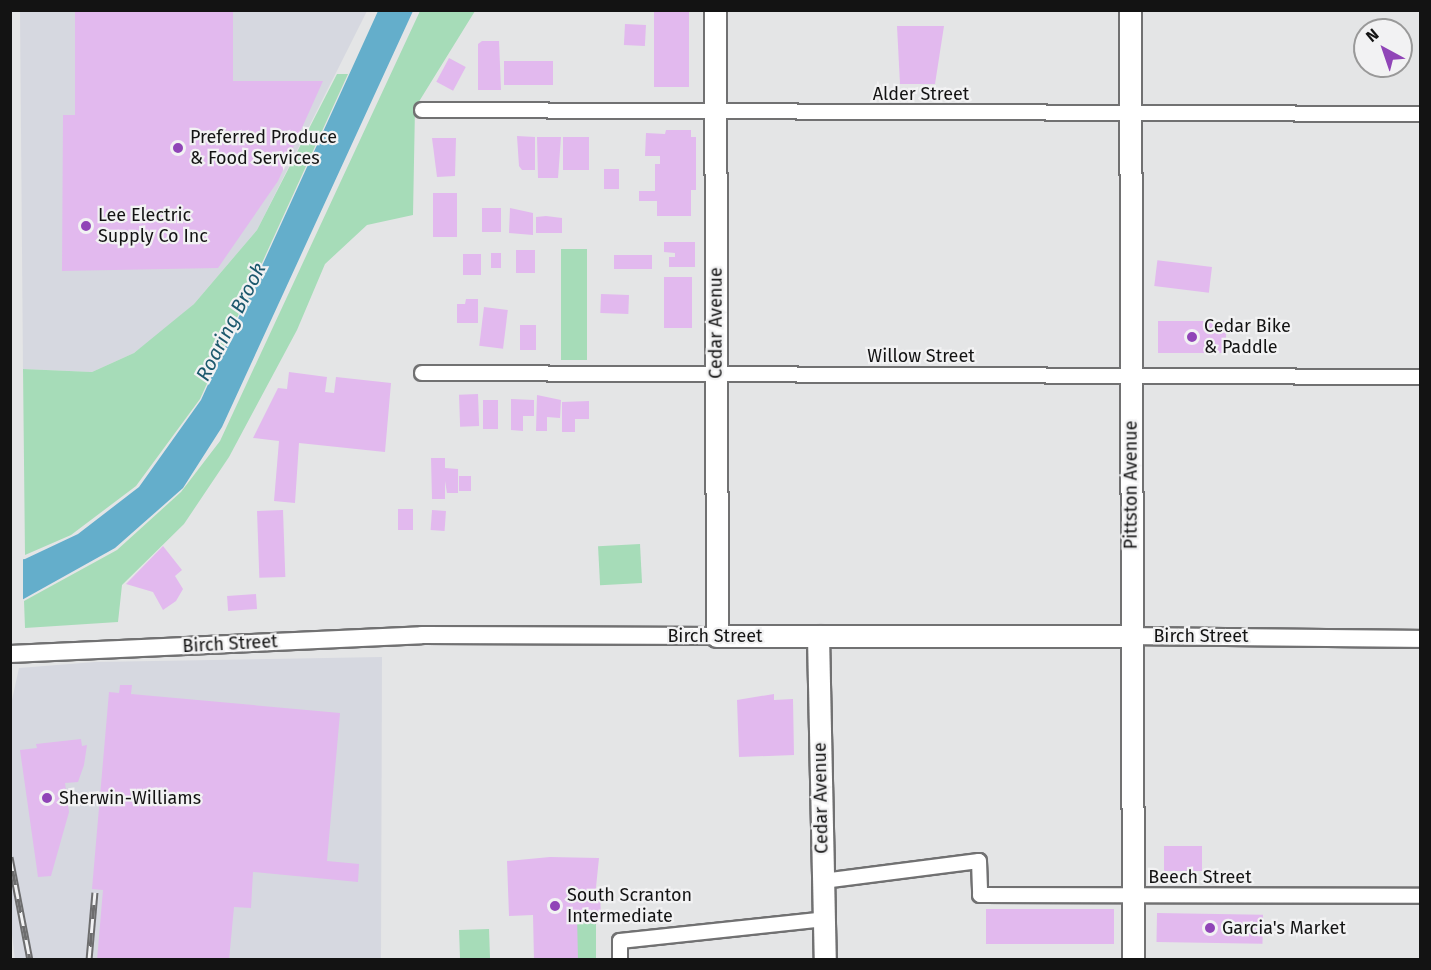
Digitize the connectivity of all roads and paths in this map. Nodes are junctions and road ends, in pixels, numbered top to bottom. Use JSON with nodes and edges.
{"nodes":[{"id":1,"x":715,"y":10,"type":"edge"},
{"id":2,"x":1130,"y":10,"type":"edge"},
{"id":3,"x":422,"y":110,"type":"dead end"},
{"id":4,"x":715,"y":111,"type":"junction"},
{"id":5,"x":1130,"y":112,"type":"junction"},
{"id":6,"x":1420,"y":114,"type":"edge"},
{"id":7,"x":422,"y":373,"type":"dead end"},
{"id":8,"x":716,"y":373,"type":"junction"},
{"id":9,"x":1131,"y":374,"type":"junction"},
{"id":10,"x":1420,"y":377,"type":"edge"},
{"id":11,"x":717,"y":636,"type":"junction"},
{"id":12,"x":818,"y":636,"type":"junction"},
{"id":13,"x":1132,"y":636,"type":"junction"},
{"id":14,"x":1420,"y":639,"type":"edge"},
{"id":15,"x":10,"y":654,"type":"edge"},
{"id":16,"x":824,"y":881,"type":"junction"},
{"id":17,"x":1133,"y":895,"type":"junction"},
{"id":18,"x":1420,"y":896,"type":"edge"},
{"id":19,"x":825,"y":919,"type":"junction"},
{"id":20,"x":620,"y":960,"type":"edge"},
{"id":21,"x":825,"y":960,"type":"edge"},
{"id":22,"x":1133,"y":960,"type":"edge"}],
"edges":[{"from":1,"to":4,"type":"main road","name":"Cedar Avenue"},
{"from":2,"to":5,"type":"main road","name":"Pittston Avenue"},
{"from":3,"to":4,"type":"street","name":"Alder Street"},
{"from":4,"to":5,"type":"street","name":"Alder Street"},
{"from":4,"to":8,"type":"main road","name":"Cedar Avenue"},
{"from":5,"to":6,"type":"street","name":"Alder Street"},
{"from":5,"to":9,"type":"main road","name":"Pittston Avenue"},
{"from":7,"to":8,"type":"street","name":"Willow Street"},
{"from":8,"to":9,"type":"street","name":"Willow Street"},
{"from":8,"to":11,"type":"main road","name":"Cedar Avenue"},
{"from":9,"to":10,"type":"street","name":"Willow Street"},
{"from":9,"to":13,"type":"main road","name":"Pittston Avenue"},
{"from":11,"to":12,"type":"main road","name":"Birch Street"},
{"from":11,"to":15,"type":"street","name":"Birch Street"},
{"from":12,"to":13,"type":"main road","name":"Birch Street"},
{"from":12,"to":16,"type":"main road","name":"Cedar Avenue"},
{"from":13,"to":14,"type":"street","name":"Birch Street"},
{"from":13,"to":17,"type":"main road","name":"Pittston Avenue"},
{"from":16,"to":17,"type":"street","name":"Beech Street"},
{"from":16,"to":19,"type":"main road","name":"Cedar Avenue"},
{"from":17,"to":18,"type":"street","name":"Beech Street"},
{"from":17,"to":22,"type":"main road","name":"Pittston Avenue"},
{"from":19,"to":20,"type":"street"},
{"from":19,"to":21,"type":"main road","name":"Cedar Avenue"}]}
